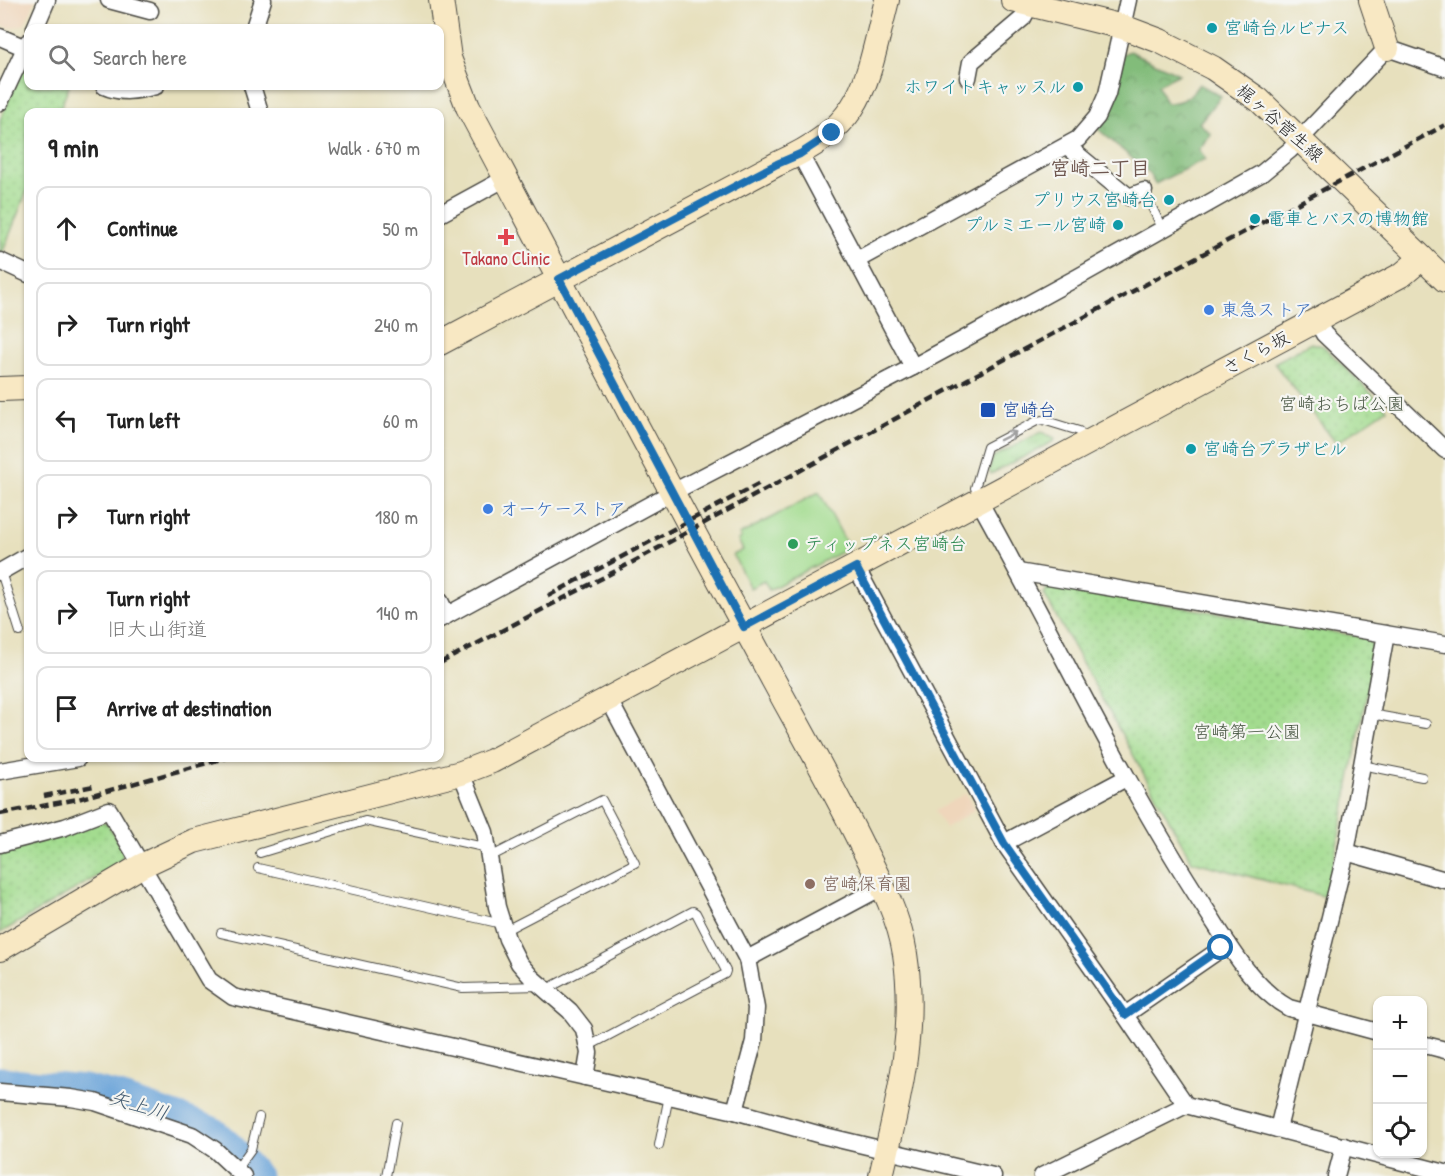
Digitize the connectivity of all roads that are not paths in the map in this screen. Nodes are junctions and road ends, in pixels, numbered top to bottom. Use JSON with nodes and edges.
{"nodes":[{"id":1,"x":47,"y":0,"type":"edge"},
{"id":2,"x":109,"y":0,"type":"edge"},
{"id":3,"x":263,"y":0,"type":"edge"},
{"id":4,"x":441,"y":0,"type":"edge"},
{"id":5,"x":887,"y":0,"type":"edge"},
{"id":6,"x":1128,"y":0,"type":"edge"},
{"id":7,"x":1371,"y":0,"type":"edge"},
{"id":8,"x":1033,"y":3,"type":"edge"},
{"id":9,"x":150,"y":11,"type":"dead end"},
{"id":10,"x":37,"y":24,"type":"edge"},
{"id":11,"x":255,"y":24,"type":"edge"},
{"id":12,"x":1123,"y":27,"type":"junction"},
{"id":13,"x":0,"y":37,"type":"edge"},
{"id":14,"x":24,"y":45,"type":"edge"},
{"id":15,"x":1387,"y":48,"type":"junction"},
{"id":16,"x":24,"y":54,"type":"edge"},
{"id":17,"x":1445,"y":68,"type":"edge"},
{"id":18,"x":968,"y":78,"type":"dead end"},
{"id":19,"x":115,"y":90,"type":"edge"},
{"id":20,"x":138,"y":90,"type":"edge"},
{"id":21,"x":253,"y":90,"type":"edge"},
{"id":22,"x":0,"y":102,"type":"edge"},
{"id":23,"x":259,"y":108,"type":"edge"},
{"id":24,"x":1300,"y":138,"type":"junction"},
{"id":25,"x":1067,"y":146,"type":"junction"},
{"id":26,"x":800,"y":154,"type":"junction"},
{"id":27,"x":506,"y":178,"type":"junction"},
{"id":28,"x":1144,"y":191,"type":"joint"},
{"id":29,"x":444,"y":212,"type":"edge"},
{"id":30,"x":1163,"y":230,"type":"junction"},
{"id":31,"x":1422,"y":258,"type":"junction"},
{"id":32,"x":857,"y":260,"type":"junction"},
{"id":33,"x":0,"y":261,"type":"edge"},
{"id":34,"x":24,"y":272,"type":"edge"},
{"id":35,"x":559,"y":279,"type":"junction"},
{"id":36,"x":1445,"y":280,"type":"edge"},
{"id":37,"x":1316,"y":320,"type":"junction"},
{"id":38,"x":444,"y":341,"type":"edge"},
{"id":39,"x":914,"y":367,"type":"junction"},
{"id":40,"x":24,"y":388,"type":"edge"},
{"id":41,"x":0,"y":389,"type":"edge"},
{"id":42,"x":1087,"y":443,"type":"junction"},
{"id":43,"x":1445,"y":450,"type":"edge"},
{"id":44,"x":672,"y":492,"type":"junction"},
{"id":45,"x":980,"y":501,"type":"junction"},
{"id":46,"x":24,"y":558,"type":"edge"},
{"id":47,"x":856,"y":567,"type":"junction"},
{"id":48,"x":1,"y":572,"type":"edge"},
{"id":49,"x":1018,"y":572,"type":"junction"},
{"id":50,"x":444,"y":611,"type":"edge"},
{"id":51,"x":744,"y":627,"type":"junction"},
{"id":52,"x":20,"y":632,"type":"dead end"},
{"id":53,"x":1386,"y":634,"type":"junction"},
{"id":54,"x":1445,"y":644,"type":"edge"},
{"id":55,"x":609,"y":700,"type":"junction"},
{"id":56,"x":1371,"y":714,"type":"junction"},
{"id":57,"x":1426,"y":724,"type":"dead end"},
{"id":58,"x":46,"y":762,"type":"edge"},
{"id":59,"x":1362,"y":765,"type":"junction"},
{"id":60,"x":0,"y":771,"type":"edge"},
{"id":61,"x":461,"y":773,"type":"junction"},
{"id":62,"x":1422,"y":777,"type":"dead end"},
{"id":63,"x":1126,"y":778,"type":"junction"},
{"id":64,"x":1004,"y":843,"type":"junction"},
{"id":65,"x":0,"y":844,"type":"edge"},
{"id":66,"x":489,"y":852,"type":"junction"},
{"id":67,"x":1346,"y":852,"type":"junction"},
{"id":68,"x":260,"y":853,"type":"dead end"},
{"id":69,"x":141,"y":866,"type":"junction"},
{"id":70,"x":258,"y":868,"type":"dead end"},
{"id":71,"x":1445,"y":880,"type":"edge"},
{"id":72,"x":882,"y":887,"type":"junction"},
{"id":73,"x":503,"y":927,"type":"junction"},
{"id":74,"x":221,"y":933,"type":"dead end"},
{"id":75,"x":1228,"y":944,"type":"junction"},
{"id":76,"x":0,"y":949,"type":"edge"},
{"id":77,"x":747,"y":959,"type":"junction"},
{"id":78,"x":543,"y":988,"type":"junction"},
{"id":79,"x":1307,"y":1013,"type":"junction"},
{"id":80,"x":1125,"y":1015,"type":"junction"},
{"id":81,"x":1373,"y":1031,"type":"edge"},
{"id":82,"x":1427,"y":1045,"type":"edge"},
{"id":83,"x":587,"y":1047,"type":"junction"},
{"id":84,"x":1445,"y":1050,"type":"edge"},
{"id":85,"x":585,"y":1077,"type":"junction"},
{"id":86,"x":0,"y":1092,"type":"edge"},
{"id":87,"x":669,"y":1096,"type":"junction"},
{"id":88,"x":1186,"y":1105,"type":"junction"},
{"id":89,"x":735,"y":1111,"type":"junction"},
{"id":90,"x":259,"y":1116,"type":"dead end"},
{"id":91,"x":396,"y":1123,"type":"dead end"},
{"id":92,"x":1278,"y":1129,"type":"junction"},
{"id":93,"x":659,"y":1145,"type":"dead end"},
{"id":94,"x":1344,"y":1146,"type":"junction"},
{"id":95,"x":887,"y":1151,"type":"junction"},
{"id":96,"x":933,"y":1168,"type":"edge"},
{"id":97,"x":239,"y":1173,"type":"edge"},
{"id":98,"x":1445,"y":1173,"type":"edge"},
{"id":99,"x":386,"y":1176,"type":"edge"},
{"id":100,"x":881,"y":1176,"type":"edge"},
{"id":101,"x":993,"y":1176,"type":"edge"},
{"id":102,"x":1042,"y":1176,"type":"edge"},
{"id":103,"x":1336,"y":1176,"type":"edge"}],
"edges":[{"from":1,"to":10,"type":"street"},
{"from":2,"to":9,"type":"street"},
{"from":3,"to":11,"type":"street"},
{"from":4,"to":27,"type":"street"},
{"from":5,"to":26,"type":"street"},
{"from":6,"to":12,"type":"street"},
{"from":7,"to":15,"type":"street"},
{"from":8,"to":12,"type":"street","name":"梶ヶ谷菅生線"},
{"from":8,"to":18,"type":"street"},
{"from":12,"to":24,"type":"street","name":"梶ヶ谷菅生線"},
{"from":12,"to":25,"type":"street"},
{"from":13,"to":14,"type":"street"},
{"from":15,"to":17,"type":"street"},
{"from":15,"to":24,"type":"street"},
{"from":16,"to":22,"type":"street"},
{"from":19,"to":20,"type":"street"},
{"from":21,"to":23,"type":"street"},
{"from":24,"to":30,"type":"street"},
{"from":24,"to":31,"type":"street","name":"梶ヶ谷菅生線"},
{"from":25,"to":28,"type":"street"},
{"from":25,"to":32,"type":"street"},
{"from":26,"to":32,"type":"street"},
{"from":26,"to":35,"type":"street"},
{"from":27,"to":29,"type":"street"},
{"from":27,"to":35,"type":"street"},
{"from":28,"to":30,"type":"lane"},
{"from":30,"to":39,"type":"street"},
{"from":31,"to":36,"type":"street","name":"梶ヶ谷菅生線"},
{"from":31,"to":37,"type":"street","name":"さくら坂"},
{"from":32,"to":39,"type":"street"},
{"from":33,"to":34,"type":"street"},
{"from":35,"to":38,"type":"street"},
{"from":35,"to":44,"type":"street"},
{"from":37,"to":42,"type":"street","name":"さくら坂"},
{"from":37,"to":43,"type":"street"},
{"from":39,"to":44,"type":"street"},
{"from":40,"to":41,"type":"street"},
{"from":42,"to":45,"type":"street","name":"さくら坂"},
{"from":45,"to":42,"type":"lane","one_way":true},
{"from":44,"to":50,"type":"street"},
{"from":44,"to":51,"type":"street"},
{"from":45,"to":47,"type":"street","name":"さくら坂"},
{"from":45,"to":49,"type":"street"},
{"from":46,"to":48,"type":"street"},
{"from":47,"to":51,"type":"street","name":"さくら坂"},
{"from":47,"to":64,"type":"street"},
{"from":48,"to":52,"type":"lane"},
{"from":49,"to":53,"type":"street"},
{"from":49,"to":63,"type":"street"},
{"from":51,"to":55,"type":"street","name":"さくら坂"},
{"from":51,"to":72,"type":"street"},
{"from":53,"to":54,"type":"street"},
{"from":53,"to":56,"type":"street"},
{"from":55,"to":61,"type":"street","name":"さくら坂"},
{"from":55,"to":77,"type":"street"},
{"from":56,"to":57,"type":"lane"},
{"from":56,"to":59,"type":"street"},
{"from":58,"to":60,"type":"street"},
{"from":59,"to":62,"type":"lane"},
{"from":59,"to":67,"type":"street"},
{"from":61,"to":66,"type":"street"},
{"from":61,"to":69,"type":"street","name":"さくら坂"},
{"from":63,"to":64,"type":"street"},
{"from":63,"to":75,"type":"street"},
{"from":64,"to":80,"type":"street"},
{"from":65,"to":69,"type":"street"},
{"from":66,"to":68,"type":"lane"},
{"from":66,"to":73,"type":"street"},
{"from":66,"to":73,"type":"lane"},
{"from":67,"to":71,"type":"street"},
{"from":67,"to":79,"type":"street"},
{"from":69,"to":76,"type":"street","name":"さくら坂"},
{"from":69,"to":85,"type":"street"},
{"from":70,"to":73,"type":"lane"},
{"from":72,"to":77,"type":"street"},
{"from":72,"to":95,"type":"street"},
{"from":73,"to":78,"type":"street"},
{"from":74,"to":78,"type":"lane"},
{"from":75,"to":79,"type":"street"},
{"from":75,"to":80,"type":"street"},
{"from":77,"to":89,"type":"street"},
{"from":78,"to":83,"type":"street"},
{"from":78,"to":83,"type":"lane"},
{"from":79,"to":81,"type":"street"},
{"from":79,"to":92,"type":"street"},
{"from":80,"to":88,"type":"street"},
{"from":82,"to":84,"type":"street"},
{"from":83,"to":85,"type":"street"},
{"from":85,"to":87,"type":"street"},
{"from":86,"to":97,"type":"street"},
{"from":87,"to":89,"type":"street"},
{"from":87,"to":93,"type":"lane"},
{"from":88,"to":92,"type":"street"},
{"from":88,"to":102,"type":"street"},
{"from":89,"to":95,"type":"street"},
{"from":90,"to":97,"type":"lane"},
{"from":91,"to":99,"type":"lane"},
{"from":92,"to":94,"type":"street"},
{"from":94,"to":98,"type":"street"},
{"from":94,"to":103,"type":"street"},
{"from":95,"to":96,"type":"street"},
{"from":95,"to":100,"type":"street"},
{"from":96,"to":101,"type":"street"}]}
